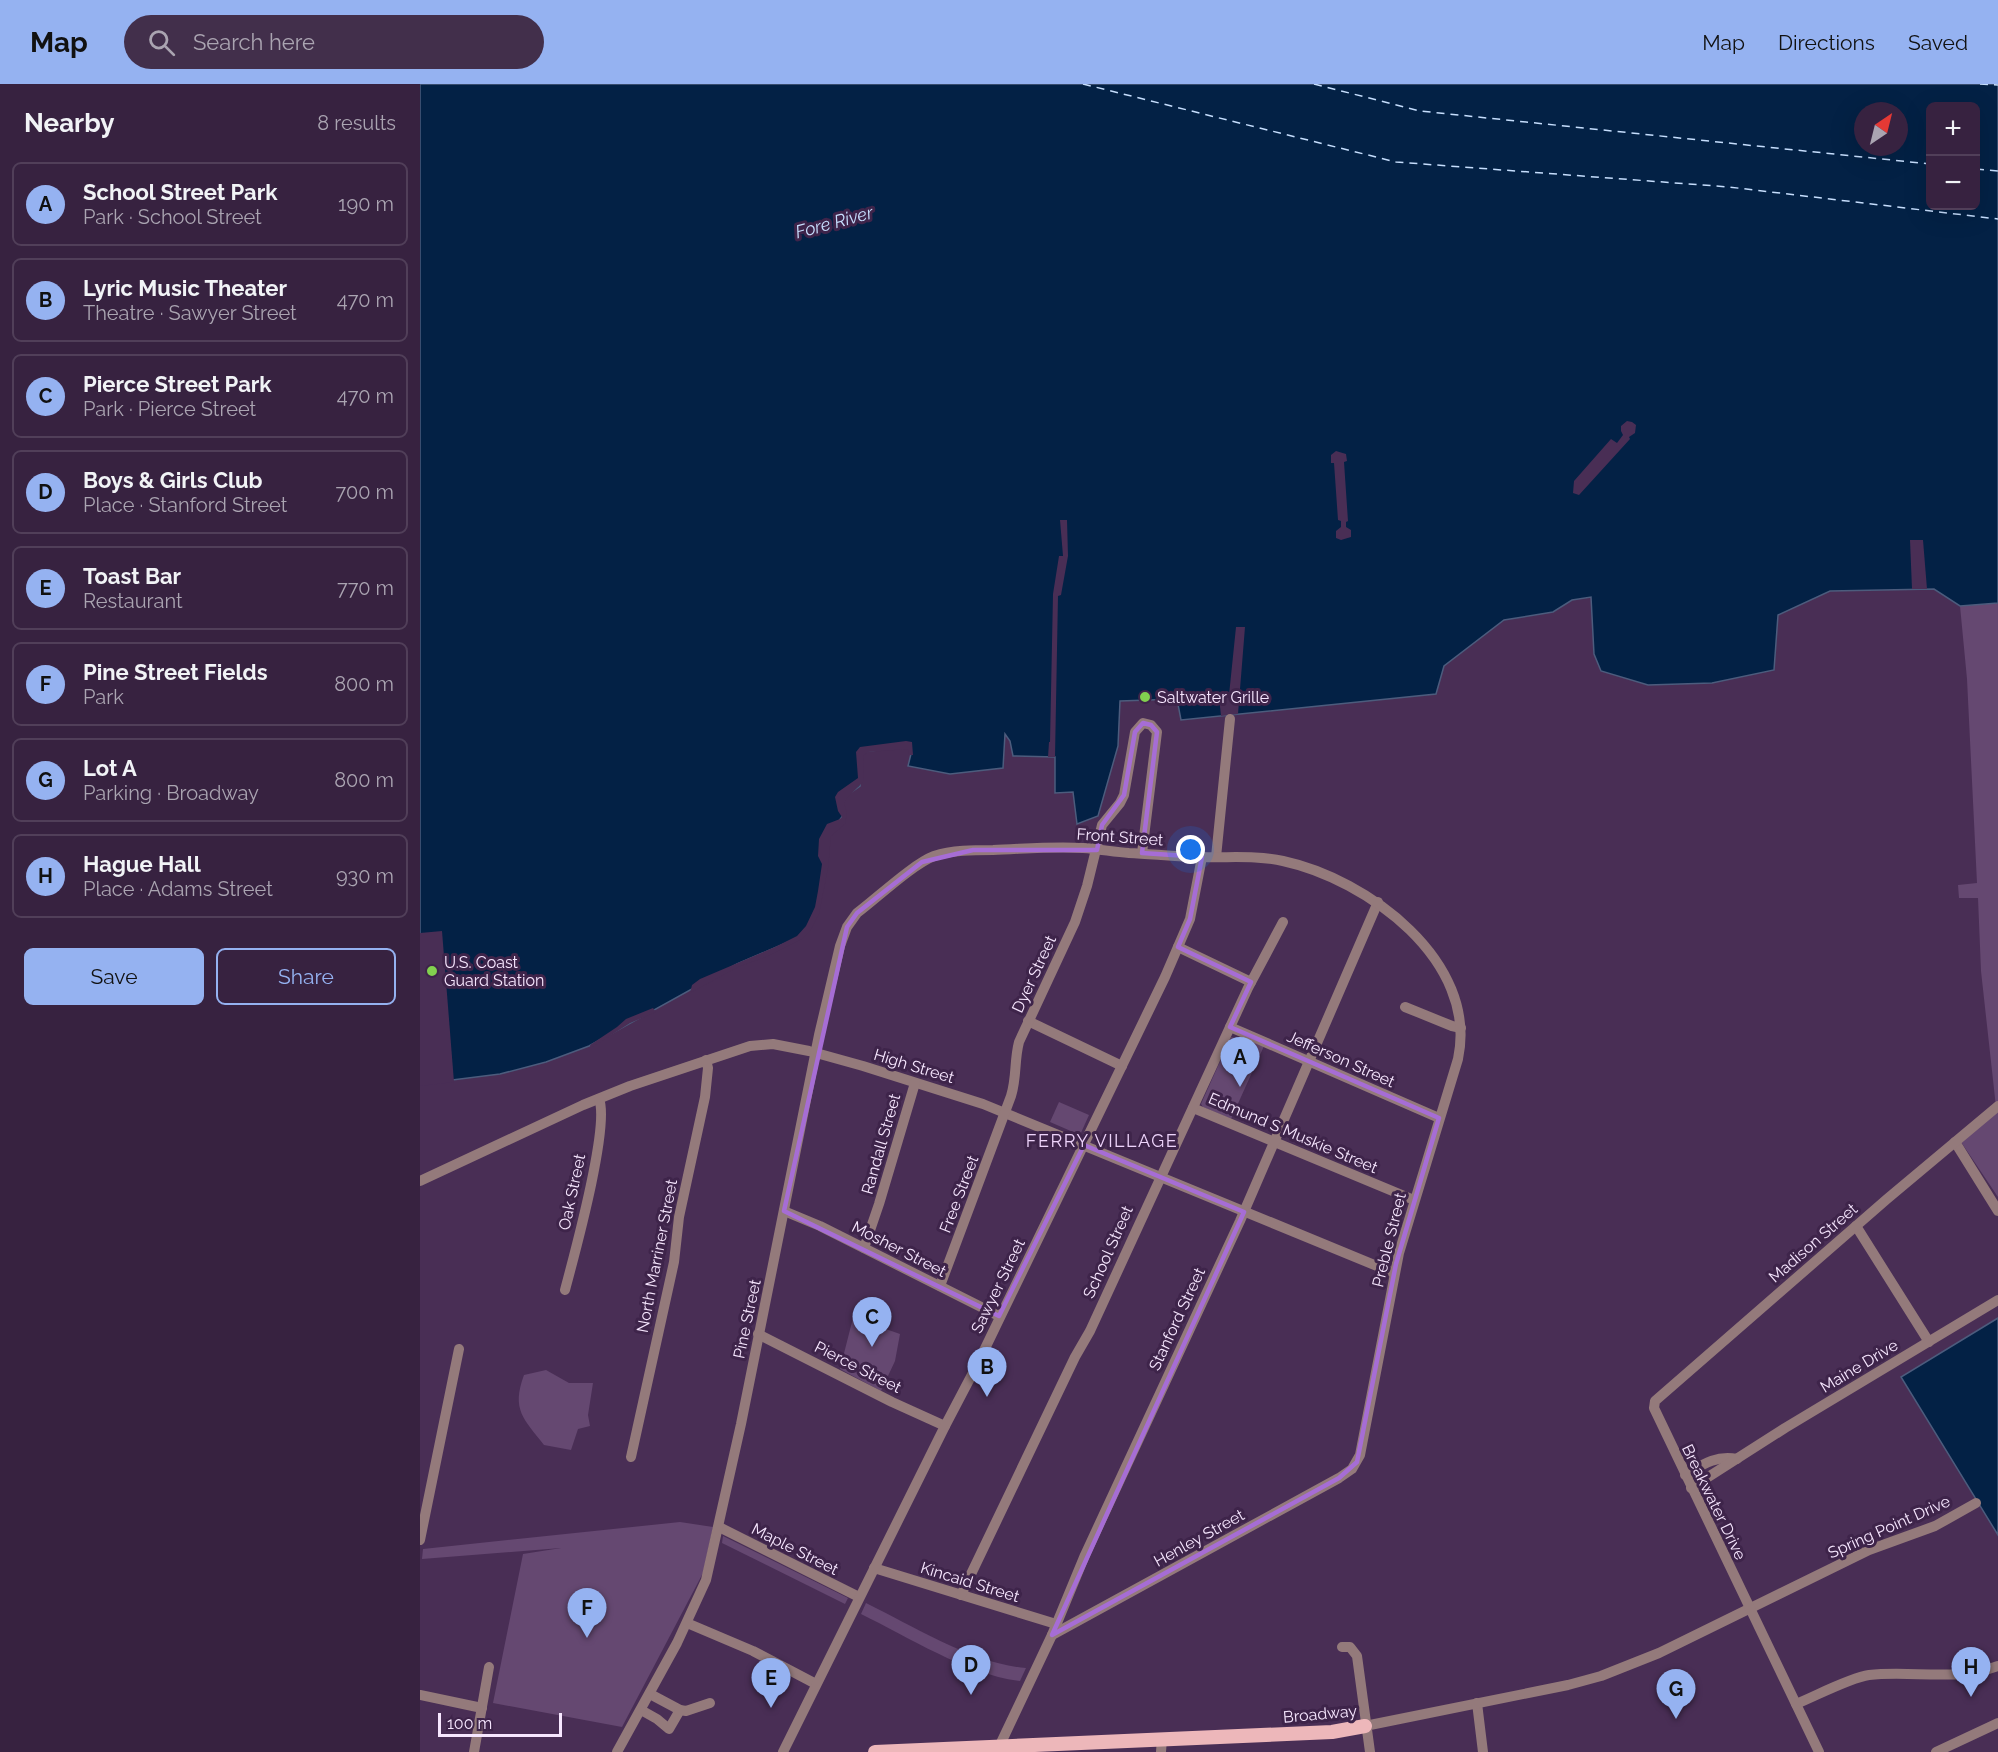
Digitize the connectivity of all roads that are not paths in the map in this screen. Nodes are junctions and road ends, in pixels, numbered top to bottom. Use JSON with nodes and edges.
{"nodes":[{"id":1,"x":1230,"y":719,"type":"dead end"},
{"id":2,"x":1097,"y":850,"type":"junction"},
{"id":3,"x":1142,"y":853,"type":"junction"},
{"id":4,"x":1202,"y":857,"type":"junction"},
{"id":5,"x":1216,"y":857,"type":"junction"},
{"id":6,"x":886,"y":891,"type":"joint"},
{"id":7,"x":1378,"y":903,"type":"junction"},
{"id":8,"x":1283,"y":922,"type":"dead end"},
{"id":9,"x":1178,"y":947,"type":"junction"},
{"id":10,"x":1251,"y":982,"type":"junction"},
{"id":11,"x":1405,"y":1007,"type":"dead end"},
{"id":12,"x":1028,"y":1021,"type":"junction"},
{"id":13,"x":1230,"y":1028,"type":"junction"},
{"id":14,"x":1461,"y":1028,"type":"junction"},
{"id":15,"x":816,"y":1053,"type":"junction"},
{"id":16,"x":706,"y":1060,"type":"junction"},
{"id":17,"x":1309,"y":1062,"type":"junction"},
{"id":18,"x":1122,"y":1066,"type":"junction"},
{"id":19,"x":915,"y":1083,"type":"junction"},
{"id":20,"x":599,"y":1099,"type":"junction"},
{"id":21,"x":1998,"y":1106,"type":"edge"},
{"id":22,"x":1193,"y":1108,"type":"junction"},
{"id":23,"x":1006,"y":1112,"type":"junction"},
{"id":24,"x":1439,"y":1118,"type":"junction"},
{"id":25,"x":1275,"y":1141,"type":"junction"},
{"id":26,"x":1955,"y":1142,"type":"junction"},
{"id":27,"x":1084,"y":1145,"type":"junction"},
{"id":28,"x":1160,"y":1176,"type":"junction"},
{"id":29,"x":420,"y":1181,"type":"edge"},
{"id":30,"x":1414,"y":1200,"type":"junction"},
{"id":31,"x":784,"y":1211,"type":"junction"},
{"id":32,"x":1998,"y":1211,"type":"edge"},
{"id":33,"x":1244,"y":1212,"type":"junction"},
{"id":34,"x":1856,"y":1226,"type":"junction"},
{"id":35,"x":864,"y":1248,"type":"junction"},
{"id":36,"x":1394,"y":1273,"type":"junction"},
{"id":37,"x":940,"y":1286,"type":"junction"},
{"id":38,"x":565,"y":1290,"type":"dead end"},
{"id":39,"x":1998,"y":1300,"type":"edge"},
{"id":40,"x":999,"y":1316,"type":"junction"},
{"id":41,"x":758,"y":1334,"type":"junction"},
{"id":42,"x":1929,"y":1342,"type":"junction"},
{"id":43,"x":459,"y":1349,"type":"dead end"},
{"id":44,"x":1654,"y":1408,"type":"joint"},
{"id":45,"x":945,"y":1426,"type":"junction"},
{"id":46,"x":631,"y":1457,"type":"dead end"},
{"id":47,"x":1737,"y":1459,"type":"junction"},
{"id":48,"x":1357,"y":1462,"type":"joint"},
{"id":49,"x":1685,"y":1475,"type":"junction"},
{"id":50,"x":1691,"y":1488,"type":"junction"},
{"id":51,"x":1976,"y":1503,"type":"dead end"},
{"id":52,"x":422,"y":1520,"type":"edge"},
{"id":53,"x":719,"y":1527,"type":"junction"},
{"id":54,"x":420,"y":1540,"type":"edge"},
{"id":55,"x":874,"y":1568,"type":"junction"},
{"id":56,"x":961,"y":1595,"type":"junction"},
{"id":57,"x":859,"y":1598,"type":"junction"},
{"id":58,"x":1749,"y":1609,"type":"junction"},
{"id":59,"x":687,"y":1623,"type":"junction"},
{"id":60,"x":1054,"y":1630,"type":"junction"},
{"id":61,"x":1342,"y":1647,"type":"dead end"},
{"id":62,"x":1998,"y":1666,"type":"edge"},
{"id":63,"x":489,"y":1667,"type":"dead end"},
{"id":64,"x":816,"y":1684,"type":"junction"},
{"id":65,"x":650,"y":1694,"type":"junction"},
{"id":66,"x":420,"y":1695,"type":"edge"},
{"id":67,"x":710,"y":1703,"type":"dead end"},
{"id":68,"x":1478,"y":1704,"type":"junction"},
{"id":69,"x":1796,"y":1704,"type":"junction"},
{"id":70,"x":482,"y":1708,"type":"junction"},
{"id":71,"x":641,"y":1710,"type":"junction"},
{"id":72,"x":680,"y":1710,"type":"junction"},
{"id":73,"x":1998,"y":1723,"type":"edge"},
{"id":74,"x":1365,"y":1726,"type":"junction"},
{"id":75,"x":1162,"y":1746,"type":"edge"},
{"id":76,"x":999,"y":1747,"type":"junction"},
{"id":77,"x":1033,"y":1749,"type":"edge"},
{"id":78,"x":474,"y":1752,"type":"edge"},
{"id":79,"x":617,"y":1752,"type":"edge"},
{"id":80,"x":783,"y":1752,"type":"edge"},
{"id":81,"x":875,"y":1752,"type":"edge"},
{"id":82,"x":1370,"y":1752,"type":"edge"},
{"id":83,"x":1483,"y":1752,"type":"edge"},
{"id":84,"x":1819,"y":1752,"type":"edge"},
{"id":85,"x":1936,"y":1752,"type":"edge"}],
"edges":[{"from":1,"to":5,"type":"street"},
{"from":2,"to":3,"type":"street","name":"Front Street"},
{"from":2,"to":3,"type":"street","name":"Dyer Street"},
{"from":2,"to":6,"type":"street","name":"Front Street"},
{"from":2,"to":12,"type":"street","name":"Dyer Street"},
{"from":3,"to":4,"type":"street","name":"Front Street"},
{"from":4,"to":5,"type":"street","name":"Front Street"},
{"from":4,"to":9,"type":"street","name":"Sawyer Street"},
{"from":5,"to":7,"type":"street","name":"Front Street"},
{"from":6,"to":15,"type":"street","name":"Pine Street"},
{"from":7,"to":14,"type":"street","name":"Front Street"},
{"from":7,"to":17,"type":"street","name":"Stanford Street"},
{"from":8,"to":10,"type":"street","name":"School Street"},
{"from":9,"to":10,"type":"street"},
{"from":9,"to":18,"type":"street","name":"Sawyer Street"},
{"from":10,"to":13,"type":"street","name":"School Street"},
{"from":11,"to":14,"type":"street"},
{"from":12,"to":18,"type":"street"},
{"from":12,"to":23,"type":"street","name":"Dyer Street"},
{"from":13,"to":17,"type":"street","name":"Jefferson Street"},
{"from":13,"to":22,"type":"street","name":"School Street"},
{"from":14,"to":24,"type":"street","name":"Preble Street"},
{"from":15,"to":16,"type":"street","name":"High Street"},
{"from":15,"to":19,"type":"street","name":"High Street"},
{"from":15,"to":31,"type":"street","name":"Pine Street"},
{"from":16,"to":20,"type":"street","name":"High Street"},
{"from":16,"to":46,"type":"street","name":"North Marriner Street"},
{"from":17,"to":24,"type":"street","name":"Jefferson Street"},
{"from":17,"to":25,"type":"street","name":"Stanford Street"},
{"from":18,"to":27,"type":"street","name":"Sawyer Street"},
{"from":19,"to":23,"type":"street","name":"High Street"},
{"from":19,"to":35,"type":"street","name":"Randall Street"},
{"from":20,"to":29,"type":"street","name":"High Street"},
{"from":20,"to":38,"type":"street","name":"Oak Street"},
{"from":21,"to":26,"type":"street","name":"Madison Street"},
{"from":22,"to":25,"type":"street","name":"Edmund S Muskie Street"},
{"from":22,"to":28,"type":"street","name":"School Street"},
{"from":23,"to":27,"type":"street","name":"High Street"},
{"from":23,"to":37,"type":"street","name":"Free Street"},
{"from":24,"to":30,"type":"street","name":"Preble Street"},
{"from":25,"to":30,"type":"street","name":"Edmund S Muskie Street"},
{"from":25,"to":33,"type":"street","name":"Stanford Street"},
{"from":26,"to":32,"type":"street"},
{"from":26,"to":34,"type":"street","name":"Madison Street"},
{"from":27,"to":28,"type":"street","name":"High Street"},
{"from":27,"to":40,"type":"street","name":"Sawyer Street"},
{"from":28,"to":33,"type":"street","name":"High Street"},
{"from":28,"to":56,"type":"street","name":"School Street"},
{"from":30,"to":36,"type":"street","name":"Preble Street"},
{"from":31,"to":35,"type":"street","name":"Mosher Street"},
{"from":31,"to":41,"type":"street","name":"Pine Street"},
{"from":33,"to":36,"type":"street","name":"High Street"},
{"from":33,"to":60,"type":"street","name":"Stanford Street"},
{"from":34,"to":42,"type":"street"},
{"from":34,"to":44,"type":"street","name":"Madison Street"},
{"from":35,"to":37,"type":"street","name":"Mosher Street"},
{"from":36,"to":48,"type":"street","name":"Preble Street"},
{"from":37,"to":40,"type":"street","name":"Mosher Street"},
{"from":39,"to":42,"type":"street","name":"Maine Drive"},
{"from":40,"to":45,"type":"street","name":"Sawyer Street"},
{"from":41,"to":45,"type":"street","name":"Pierce Street"},
{"from":41,"to":53,"type":"street","name":"Pine Street"},
{"from":42,"to":47,"type":"street","name":"Maine Drive"},
{"from":43,"to":52,"type":"street"},
{"from":44,"to":49,"type":"street","name":"Breakwater Drive"},
{"from":45,"to":55,"type":"street","name":"Sawyer Street"},
{"from":47,"to":49,"type":"street","name":"Maine Drive"},
{"from":47,"to":50,"type":"street","name":"Maine Drive"},
{"from":48,"to":60,"type":"street","name":"Henley Street"},
{"from":49,"to":50,"type":"street","name":"Breakwater Drive"},
{"from":50,"to":58,"type":"street","name":"Breakwater Drive"},
{"from":51,"to":58,"type":"street","name":"Spring Point Drive"},
{"from":52,"to":54,"type":"street"},
{"from":53,"to":57,"type":"street","name":"Maple Street"},
{"from":53,"to":59,"type":"street","name":"Pine Street"},
{"from":55,"to":56,"type":"street","name":"Kincaid Street"},
{"from":55,"to":57,"type":"street","name":"Sawyer Street"},
{"from":56,"to":60,"type":"street","name":"Kincaid Street"},
{"from":57,"to":64,"type":"street","name":"Sawyer Street"},
{"from":58,"to":68,"type":"street","name":"Broadway"},
{"from":58,"to":69,"type":"street","name":"Breakwater Drive"},
{"from":59,"to":64,"type":"street"},
{"from":59,"to":65,"type":"street","name":"Pine Street"},
{"from":60,"to":76,"type":"street","name":"Stanford Street"},
{"from":61,"to":74,"type":"street"},
{"from":62,"to":69,"type":"street"},
{"from":63,"to":70,"type":"street"},
{"from":64,"to":80,"type":"street","name":"Sawyer Street"},
{"from":65,"to":71,"type":"street","name":"Pine Street"},
{"from":65,"to":72,"type":"street"},
{"from":66,"to":70,"type":"street"},
{"from":67,"to":72,"type":"street"},
{"from":68,"to":74,"type":"street","name":"Broadway"},
{"from":68,"to":83,"type":"street"},
{"from":69,"to":84,"type":"street","name":"Breakwater Drive"},
{"from":70,"to":78,"type":"street"},
{"from":71,"to":72,"type":"street"},
{"from":71,"to":79,"type":"street","name":"Pine Street"},
{"from":73,"to":85,"type":"street"},
{"from":74,"to":75,"type":"main road","name":"Broadway"},
{"from":74,"to":82,"type":"street"},
{"from":75,"to":77,"type":"main road","name":"Broadway"},
{"from":76,"to":77,"type":"main road","name":"Broadway"},
{"from":76,"to":81,"type":"main road","name":"Broadway"}]}
